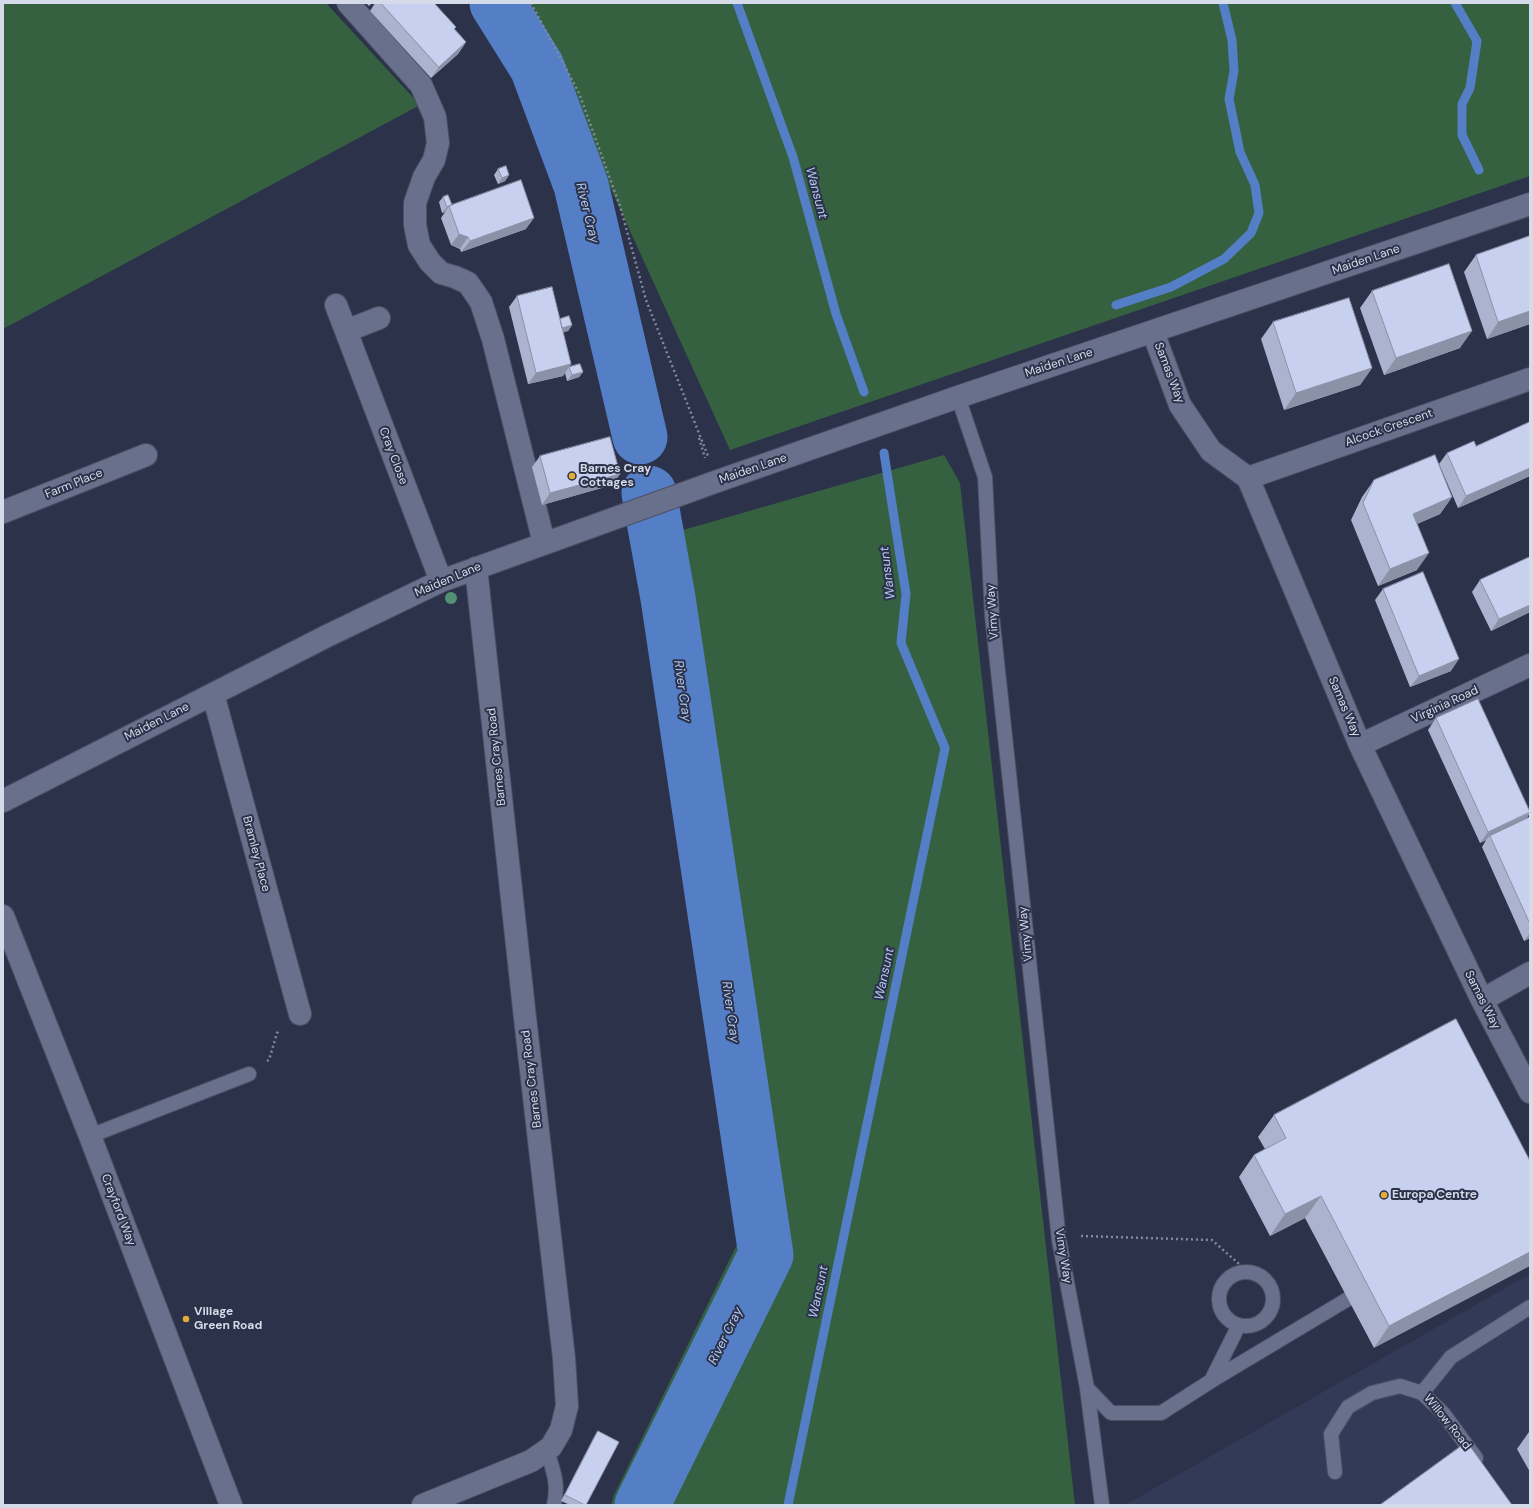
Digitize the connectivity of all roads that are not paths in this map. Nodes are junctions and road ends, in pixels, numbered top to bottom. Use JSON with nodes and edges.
{"nodes":[{"id":1,"x":348,"y":3,"type":"edge"},
{"id":2,"x":1530,"y":204,"type":"edge"},
{"id":3,"x":336,"y":305,"type":"dead end"},
{"id":4,"x":379,"y":318,"type":"dead end"},
{"id":5,"x":346,"y":331,"type":"junction"},
{"id":6,"x":1153,"y":332,"type":"junction"},
{"id":7,"x":1530,"y":379,"type":"edge"},
{"id":8,"x":958,"y":397,"type":"junction"},
{"id":9,"x":146,"y":455,"type":"dead end"},
{"id":10,"x":1248,"y":478,"type":"junction"},
{"id":11,"x":3,"y":512,"type":"edge"},
{"id":12,"x":544,"y":543,"type":"junction"},
{"id":13,"x":476,"y":568,"type":"junction"},
{"id":14,"x":441,"y":581,"type":"junction"},
{"id":15,"x":1530,"y":665,"type":"edge"},
{"id":16,"x":213,"y":694,"type":"junction"},
{"id":17,"x":1360,"y":745,"type":"junction"},
{"id":18,"x":3,"y":801,"type":"edge"},
{"id":19,"x":3,"y":916,"type":"edge"},
{"id":20,"x":1530,"y":973,"type":"edge"},
{"id":21,"x":1482,"y":1000,"type":"junction"},
{"id":22,"x":300,"y":1014,"type":"road end"},
{"id":23,"x":249,"y":1074,"type":"road end"},
{"id":24,"x":1530,"y":1092,"type":"edge"},
{"id":25,"x":90,"y":1136,"type":"junction"},
{"id":26,"x":1348,"y":1299,"type":"dead end"},
{"id":27,"x":1530,"y":1307,"type":"edge"},
{"id":28,"x":1238,"y":1325,"type":"junction"},
{"id":29,"x":1211,"y":1381,"type":"junction"},
{"id":30,"x":1087,"y":1388,"type":"junction"},
{"id":31,"x":1422,"y":1393,"type":"junction"},
{"id":32,"x":547,"y":1450,"type":"junction"},
{"id":33,"x":1483,"y":1468,"type":"edge"},
{"id":34,"x":1335,"y":1472,"type":"dead end"},
{"id":35,"x":231,"y":1505,"type":"edge"},
{"id":36,"x":423,"y":1505,"type":"edge"},
{"id":37,"x":554,"y":1505,"type":"edge"},
{"id":38,"x":1102,"y":1505,"type":"edge"}],
"edges":[{"from":1,"to":12,"type":"street"},
{"from":2,"to":6,"type":"street","name":"Maiden Lane"},
{"from":3,"to":5,"type":"street","name":"Cray Close"},
{"from":4,"to":5,"type":"street"},
{"from":5,"to":14,"type":"street","name":"Cray Close"},
{"from":6,"to":8,"type":"street","name":"Maiden Lane"},
{"from":6,"to":10,"type":"street","name":"Samas Way"},
{"from":7,"to":10,"type":"street","name":"Alcock Crescent"},
{"from":8,"to":12,"type":"street","name":"Maiden Lane"},
{"from":8,"to":30,"type":"lane","name":"Vimy Way"},
{"from":9,"to":11,"type":"street","name":"Farm Place"},
{"from":10,"to":17,"type":"street","name":"Samas Way"},
{"from":12,"to":13,"type":"street","name":"Maiden Lane"},
{"from":13,"to":14,"type":"street","name":"Maiden Lane"},
{"from":13,"to":32,"type":"street","name":"Barnes Cray Road"},
{"from":14,"to":16,"type":"street","name":"Maiden Lane"},
{"from":15,"to":17,"type":"street","name":"Virginia Road"},
{"from":16,"to":18,"type":"street","name":"Maiden Lane"},
{"from":16,"to":22,"type":"street","name":"Bramley Place"},
{"from":17,"to":21,"type":"street","name":"Samas Way"},
{"from":19,"to":25,"type":"street","name":"Crayford Way"},
{"from":20,"to":21,"type":"street"},
{"from":21,"to":24,"type":"street","name":"Samas Way"},
{"from":23,"to":25,"type":"lane"},
{"from":25,"to":35,"type":"street","name":"Crayford Way"},
{"from":26,"to":29,"type":"lane"},
{"from":27,"to":31,"type":"lane","name":"Willow Road"},
{"from":28,"to":28,"type":"lane"},
{"from":28,"to":29,"type":"lane"},
{"from":29,"to":30,"type":"lane"},
{"from":30,"to":38,"type":"lane","name":"Vimy Way"},
{"from":31,"to":33,"type":"lane","name":"Willow Road"},
{"from":31,"to":34,"type":"lane"},
{"from":32,"to":36,"type":"street","name":"Barnes Cray Road"},
{"from":32,"to":37,"type":"lane"}]}
